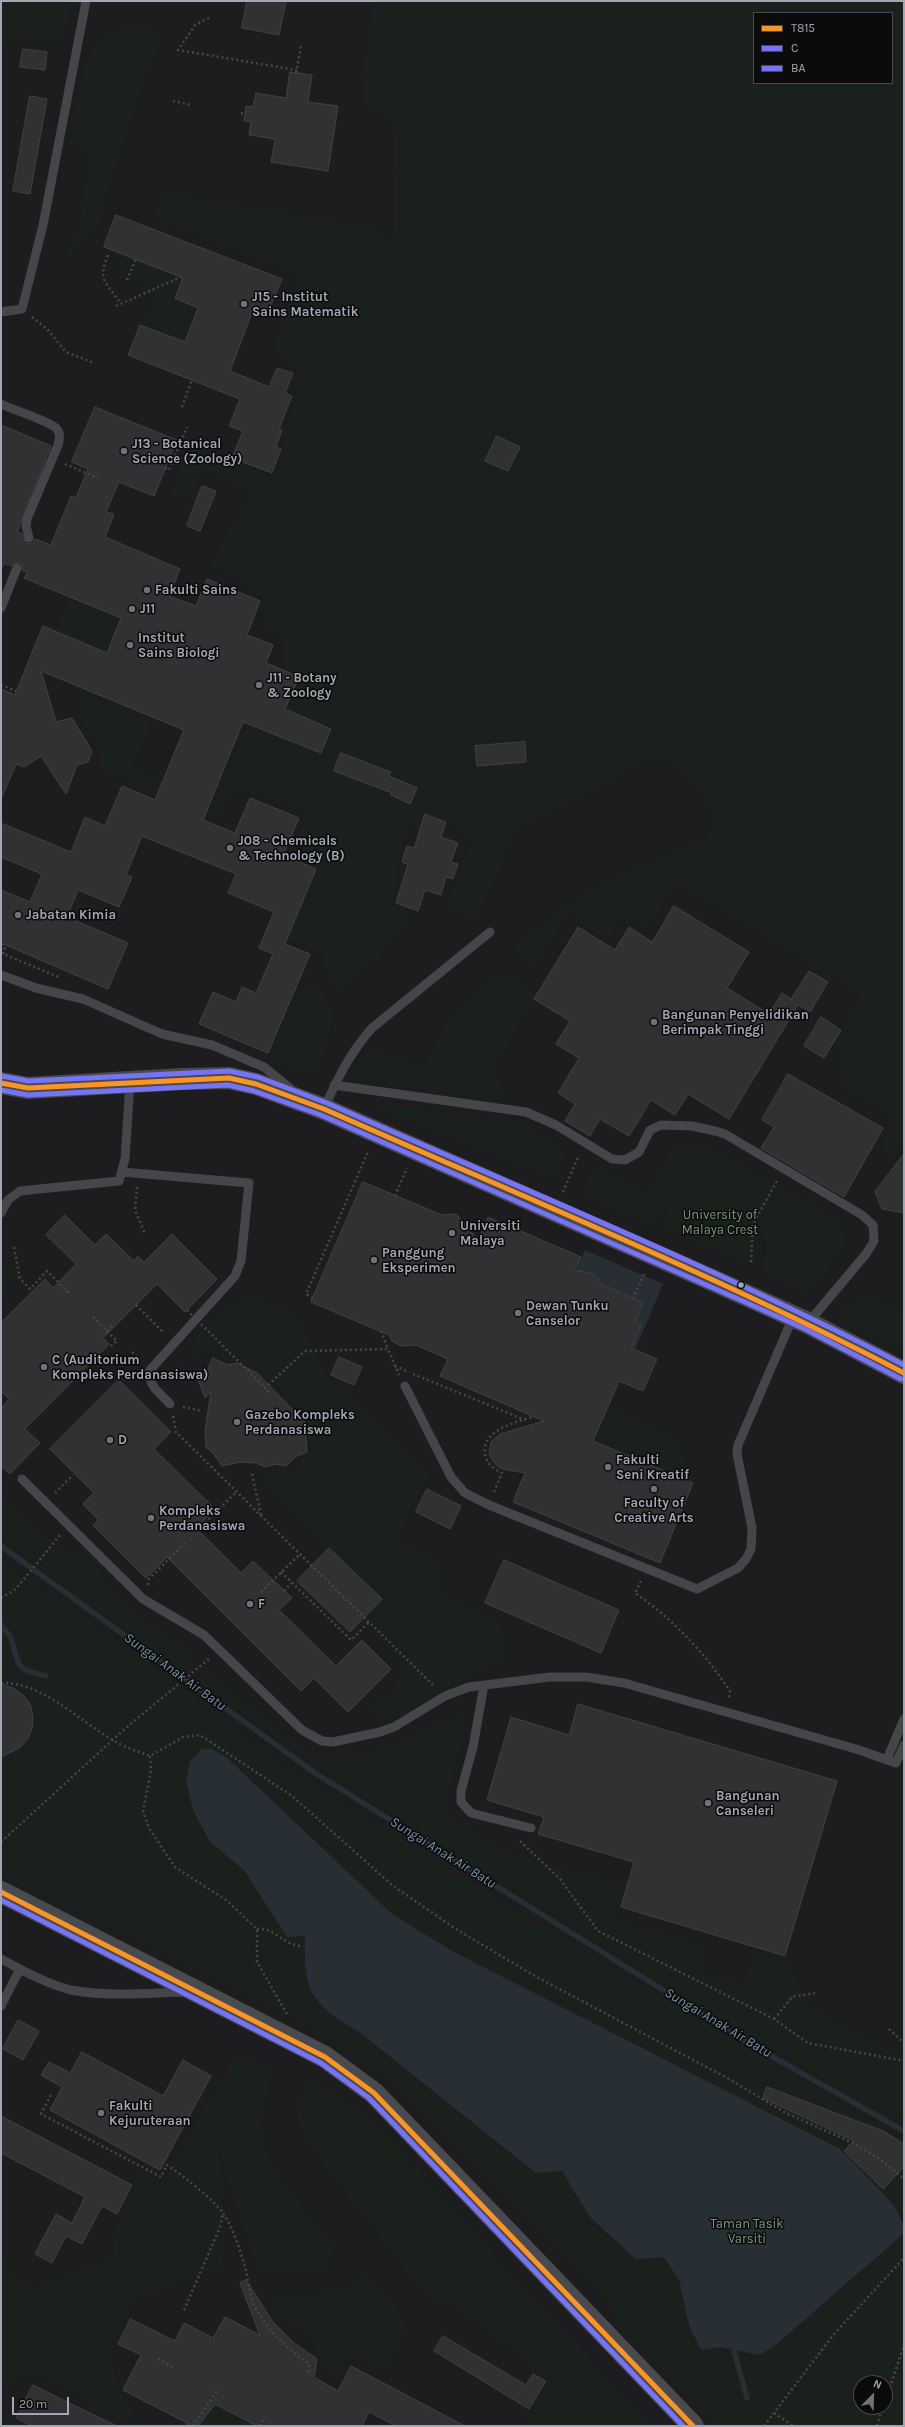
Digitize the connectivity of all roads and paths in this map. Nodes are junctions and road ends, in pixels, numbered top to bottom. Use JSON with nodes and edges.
{"nodes":[{"id":1,"x":86,"y":1,"type":"edge"},
{"id":2,"x":209,"y":18,"type":"dead end"},
{"id":3,"x":301,"y":46,"type":"dead end"},
{"id":4,"x":173,"y":101,"type":"dead end"},
{"id":5,"x":191,"y":105,"type":"dead end"},
{"id":6,"x":241,"y":113,"type":"dead end"},
{"id":7,"x":245,"y":114,"type":"dead end"},
{"id":8,"x":108,"y":255,"type":"dead end"},
{"id":9,"x":136,"y":259,"type":"dead end"},
{"id":10,"x":181,"y":277,"type":"dead end"},
{"id":11,"x":127,"y":280,"type":"dead end"},
{"id":12,"x":118,"y":301,"type":"dead end"},
{"id":13,"x":116,"y":306,"type":"dead end"},
{"id":14,"x":22,"y":309,"type":"junction"},
{"id":15,"x":1,"y":312,"type":"edge"},
{"id":16,"x":94,"y":363,"type":"dead end"},
{"id":17,"x":192,"y":380,"type":"dead end"},
{"id":18,"x":1,"y":404,"type":"edge"},
{"id":19,"x":182,"y":407,"type":"dead end"},
{"id":20,"x":187,"y":427,"type":"dead end"},
{"id":21,"x":69,"y":466,"type":"dead end"},
{"id":22,"x":165,"y":468,"type":"dead end"},
{"id":23,"x":98,"y":478,"type":"dead end"},
{"id":24,"x":29,"y":538,"type":"dead end"},
{"id":25,"x":17,"y":568,"type":"dead end"},
{"id":26,"x":1,"y":608,"type":"edge"},
{"id":27,"x":1,"y":684,"type":"edge"},
{"id":28,"x":16,"y":691,"type":"dead end"},
{"id":29,"x":490,"y":932,"type":"dead end"},
{"id":30,"x":1,"y":950,"type":"edge"},
{"id":31,"x":1,"y":953,"type":"edge"},
{"id":32,"x":1,"y":975,"type":"edge"},
{"id":33,"x":130,"y":1082,"type":"junction"},
{"id":34,"x":1,"y":1083,"type":"edge"},
{"id":35,"x":334,"y":1085,"type":"junction"},
{"id":36,"x":28,"y":1088,"type":"junction"},
{"id":37,"x":1,"y":1097,"type":"edge"},
{"id":38,"x":315,"y":1106,"type":"junction"},
{"id":39,"x":585,"y":1143,"type":"junction"},
{"id":40,"x":368,"y":1152,"type":"dead end"},
{"id":41,"x":407,"y":1168,"type":"dead end"},
{"id":42,"x":784,"y":1169,"type":"junction"},
{"id":43,"x":122,"y":1172,"type":"junction"},
{"id":44,"x":138,"y":1173,"type":"junction"},
{"id":45,"x":396,"y":1196,"type":"dead end"},
{"id":46,"x":557,"y":1212,"type":"junction"},
{"id":47,"x":1,"y":1213,"type":"edge"},
{"id":48,"x":145,"y":1234,"type":"dead end"},
{"id":49,"x":14,"y":1247,"type":"dead end"},
{"id":50,"x":751,"y":1262,"type":"dead end"},
{"id":51,"x":644,"y":1275,"type":"dead end"},
{"id":52,"x":70,"y":1294,"type":"dead end"},
{"id":53,"x":313,"y":1298,"type":"dead end"},
{"id":54,"x":633,"y":1298,"type":"dead end"},
{"id":55,"x":136,"y":1305,"type":"dead end"},
{"id":56,"x":187,"y":1310,"type":"dead end"},
{"id":57,"x":93,"y":1317,"type":"dead end"},
{"id":58,"x":800,"y":1320,"type":"junction"},
{"id":59,"x":112,"y":1325,"type":"dead end"},
{"id":60,"x":107,"y":1331,"type":"junction"},
{"id":61,"x":381,"y":1331,"type":"dead end"},
{"id":62,"x":174,"y":1342,"type":"junction"},
{"id":63,"x":111,"y":1346,"type":"dead end"},
{"id":64,"x":388,"y":1349,"type":"junction"},
{"id":65,"x":394,"y":1366,"type":"junction"},
{"id":66,"x":904,"y":1373,"type":"edge"},
{"id":67,"x":405,"y":1386,"type":"joint"},
{"id":68,"x":265,"y":1388,"type":"junction"},
{"id":69,"x":269,"y":1392,"type":"dead end"},
{"id":70,"x":170,"y":1404,"type":"joint"},
{"id":71,"x":202,"y":1411,"type":"dead end"},
{"id":72,"x":535,"y":1416,"type":"dead end"},
{"id":73,"x":525,"y":1420,"type":"junction"},
{"id":74,"x":176,"y":1432,"type":"dead end"},
{"id":75,"x":252,"y":1474,"type":"dead end"},
{"id":76,"x":74,"y":1476,"type":"dead end"},
{"id":77,"x":22,"y":1479,"type":"dead end"},
{"id":78,"x":236,"y":1492,"type":"junction"},
{"id":79,"x":46,"y":1502,"type":"junction"},
{"id":80,"x":488,"y":1505,"type":"junction"},
{"id":81,"x":261,"y":1515,"type":"junction"},
{"id":82,"x":68,"y":1525,"type":"junction"},
{"id":83,"x":198,"y":1530,"type":"dead end"},
{"id":84,"x":185,"y":1543,"type":"dead end"},
{"id":85,"x":300,"y":1554,"type":"junction"},
{"id":86,"x":647,"y":1570,"type":"junction"},
{"id":87,"x":281,"y":1572,"type":"junction"},
{"id":88,"x":291,"y":1583,"type":"junction"},
{"id":89,"x":284,"y":1590,"type":"dead end"},
{"id":90,"x":261,"y":1592,"type":"dead end"},
{"id":91,"x":1,"y":1598,"type":"edge"},
{"id":92,"x":146,"y":1601,"type":"junction"},
{"id":93,"x":369,"y":1622,"type":"junction"},
{"id":94,"x":202,"y":1664,"type":"dead end"},
{"id":95,"x":1,"y":1683,"type":"edge"},
{"id":96,"x":484,"y":1685,"type":"junction"},
{"id":97,"x":445,"y":1696,"type":"junction"},
{"id":98,"x":727,"y":1713,"type":"junction"},
{"id":99,"x":904,"y":1719,"type":"edge"},
{"id":100,"x":112,"y":1740,"type":"junction"},
{"id":101,"x":904,"y":1745,"type":"edge"},
{"id":102,"x":150,"y":1756,"type":"junction"},
{"id":103,"x":887,"y":1759,"type":"junction"},
{"id":104,"x":498,"y":1820,"type":"junction"},
{"id":105,"x":532,"y":1828,"type":"dead end"},
{"id":106,"x":1,"y":1842,"type":"edge"},
{"id":107,"x":1,"y":1892,"type":"edge"},
{"id":108,"x":257,"y":1929,"type":"junction"},
{"id":109,"x":302,"y":1946,"type":"dead end"},
{"id":110,"x":1,"y":1959,"type":"edge"},
{"id":111,"x":20,"y":1969,"type":"junction"},
{"id":112,"x":196,"y":1991,"type":"junction"},
{"id":113,"x":815,"y":1993,"type":"dead end"},
{"id":114,"x":1,"y":2006,"type":"edge"},
{"id":115,"x":288,"y":2016,"type":"dead end"},
{"id":116,"x":774,"y":2019,"type":"junction"},
{"id":117,"x":889,"y":2029,"type":"dead end"},
{"id":118,"x":904,"y":2042,"type":"edge"},
{"id":119,"x":904,"y":2061,"type":"edge"},
{"id":120,"x":51,"y":2095,"type":"dead end"},
{"id":121,"x":904,"y":2179,"type":"edge"},
{"id":122,"x":223,"y":2213,"type":"junction"},
{"id":123,"x":904,"y":2258,"type":"edge"},
{"id":124,"x":184,"y":2310,"type":"dead end"},
{"id":125,"x":904,"y":2345,"type":"edge"},
{"id":126,"x":158,"y":2359,"type":"dead end"},
{"id":127,"x":174,"y":2368,"type":"dead end"},
{"id":128,"x":308,"y":2374,"type":"dead end"},
{"id":129,"x":893,"y":2378,"type":"edge"},
{"id":130,"x":217,"y":2391,"type":"dead end"},
{"id":131,"x":774,"y":2413,"type":"junction"},
{"id":132,"x":881,"y":2415,"type":"edge"},
{"id":133,"x":265,"y":2416,"type":"dead end"},
{"id":134,"x":193,"y":2426,"type":"edge"},
{"id":135,"x":260,"y":2426,"type":"edge"},
{"id":136,"x":693,"y":2426,"type":"edge"},
{"id":137,"x":764,"y":2426,"type":"edge"},
{"id":138,"x":794,"y":2426,"type":"edge"},
{"id":139,"x":877,"y":2426,"type":"edge"}],
"edges":[{"from":1,"to":14,"type":"lane"},
{"from":2,"to":3,"type":"path"},
{"from":4,"to":5,"type":"path"},
{"from":6,"to":7,"type":"path"},
{"from":8,"to":12,"type":"path"},
{"from":9,"to":11,"type":"path"},
{"from":10,"to":13,"type":"path"},
{"from":14,"to":15,"type":"lane"},
{"from":14,"to":16,"type":"path"},
{"from":17,"to":19,"type":"path"},
{"from":18,"to":24,"type":"lane"},
{"from":20,"to":22,"type":"path"},
{"from":21,"to":23,"type":"path"},
{"from":25,"to":26,"type":"lane"},
{"from":27,"to":28,"type":"path"},
{"from":29,"to":35,"type":"lane"},
{"from":30,"to":31,"type":"path"},
{"from":32,"to":38,"type":"lane"},
{"from":33,"to":36,"type":"street"},
{"from":33,"to":38,"type":"street"},
{"from":33,"to":43,"type":"lane"},
{"from":34,"to":36,"type":"street"},
{"from":35,"to":38,"type":"lane"},
{"from":35,"to":39,"type":"lane"},
{"from":36,"to":37,"type":"street"},
{"from":38,"to":46,"type":"street"},
{"from":39,"to":42,"type":"lane"},
{"from":39,"to":46,"type":"path"},
{"from":40,"to":53,"type":"path"},
{"from":41,"to":45,"type":"path"},
{"from":42,"to":50,"type":"path"},
{"from":42,"to":58,"type":"lane"},
{"from":43,"to":44,"type":"lane"},
{"from":43,"to":47,"type":"lane"},
{"from":44,"to":48,"type":"path"},
{"from":44,"to":62,"type":"lane"},
{"from":46,"to":58,"type":"street"},
{"from":49,"to":52,"type":"path"},
{"from":51,"to":54,"type":"path"},
{"from":55,"to":62,"type":"path"},
{"from":56,"to":68,"type":"path","bridge":true},
{"from":57,"to":60,"type":"path"},
{"from":58,"to":66,"type":"street"},
{"from":58,"to":86,"type":"lane"},
{"from":59,"to":60,"type":"path"},
{"from":60,"to":63,"type":"path"},
{"from":61,"to":64,"type":"path"},
{"from":62,"to":70,"type":"lane"},
{"from":64,"to":65,"type":"path"},
{"from":64,"to":68,"type":"path"},
{"from":65,"to":67,"type":"path"},
{"from":65,"to":73,"type":"path"},
{"from":67,"to":80,"type":"lane"},
{"from":68,"to":69,"type":"path"},
{"from":70,"to":71,"type":"path"},
{"from":72,"to":73,"type":"path"},
{"from":73,"to":80,"type":"path"},
{"from":74,"to":78,"type":"path"},
{"from":75,"to":81,"type":"path"},
{"from":76,"to":79,"type":"path"},
{"from":77,"to":79,"type":"lane"},
{"from":78,"to":81,"type":"path"},
{"from":78,"to":83,"type":"path"},
{"from":79,"to":82,"type":"lane"},
{"from":80,"to":86,"type":"lane"},
{"from":81,"to":85,"type":"path"},
{"from":82,"to":91,"type":"path"},
{"from":82,"to":92,"type":"lane"},
{"from":84,"to":92,"type":"path"},
{"from":85,"to":87,"type":"path"},
{"from":85,"to":93,"type":"path"},
{"from":86,"to":98,"type":"path"},
{"from":87,"to":88,"type":"path"},
{"from":87,"to":90,"type":"path"},
{"from":88,"to":89,"type":"path"},
{"from":88,"to":93,"type":"path"},
{"from":92,"to":97,"type":"lane"},
{"from":93,"to":97,"type":"path"},
{"from":94,"to":100,"type":"path"},
{"from":95,"to":100,"type":"path"},
{"from":96,"to":97,"type":"lane"},
{"from":96,"to":98,"type":"lane"},
{"from":96,"to":104,"type":"lane"},
{"from":98,"to":103,"type":"lane"},
{"from":99,"to":103,"type":"lane"},
{"from":100,"to":102,"type":"path"},
{"from":100,"to":106,"type":"path"},
{"from":101,"to":103,"type":"lane"},
{"from":102,"to":108,"type":"path"},
{"from":102,"to":121,"type":"path"},
{"from":104,"to":105,"type":"lane"},
{"from":104,"to":116,"type":"path"},
{"from":107,"to":112,"type":"street"},
{"from":108,"to":109,"type":"path"},
{"from":108,"to":115,"type":"path"},
{"from":110,"to":111,"type":"lane"},
{"from":111,"to":112,"type":"lane"},
{"from":111,"to":114,"type":"lane"},
{"from":112,"to":136,"type":"street"},
{"from":113,"to":116,"type":"path"},
{"from":116,"to":119,"type":"path"},
{"from":117,"to":118,"type":"path"},
{"from":120,"to":122,"type":"path"},
{"from":122,"to":124,"type":"path"},
{"from":122,"to":128,"type":"path"},
{"from":123,"to":131,"type":"path"},
{"from":125,"to":129,"type":"path"},
{"from":126,"to":127,"type":"path"},
{"from":130,"to":134,"type":"path"},
{"from":131,"to":137,"type":"path"},
{"from":131,"to":138,"type":"path"},
{"from":132,"to":139,"type":"path"},
{"from":133,"to":135,"type":"path"}]}
